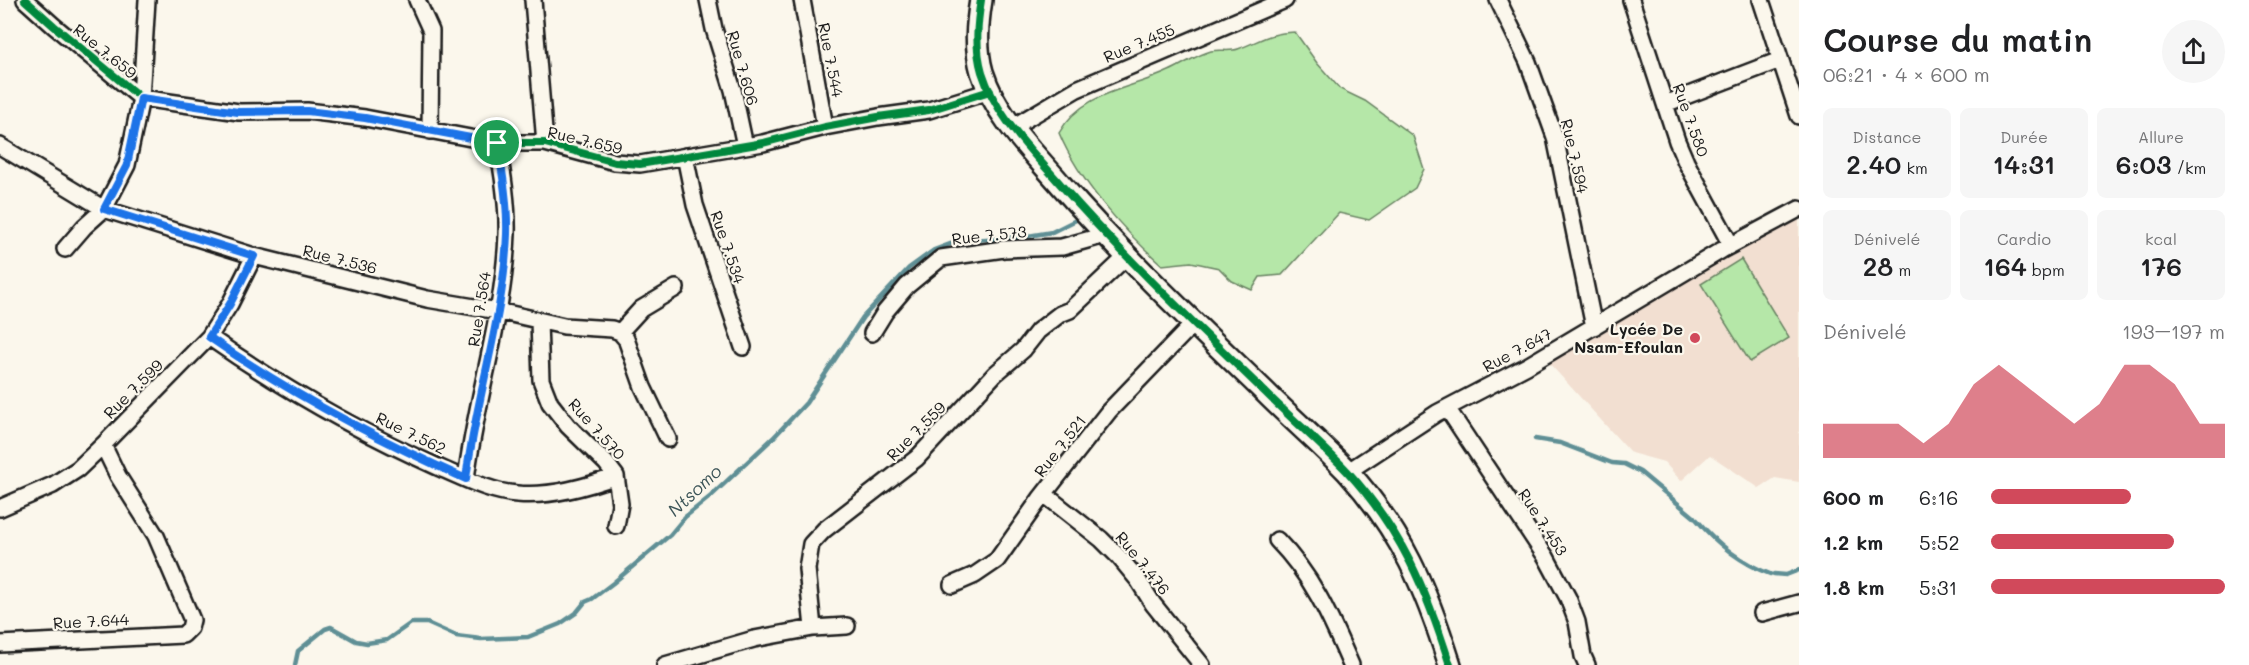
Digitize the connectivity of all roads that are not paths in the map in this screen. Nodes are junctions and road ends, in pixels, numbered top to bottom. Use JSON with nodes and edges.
{"nodes":[{"id":1,"x":25,"y":0,"type":"edge"},
{"id":2,"x":147,"y":0,"type":"edge"},
{"id":3,"x":417,"y":0,"type":"edge"},
{"id":4,"x":533,"y":0,"type":"edge"},
{"id":5,"x":708,"y":0,"type":"edge"},
{"id":6,"x":802,"y":0,"type":"edge"},
{"id":7,"x":981,"y":0,"type":"edge"},
{"id":8,"x":1285,"y":0,"type":"edge"},
{"id":9,"x":1498,"y":0,"type":"edge"},
{"id":10,"x":1631,"y":0,"type":"edge"},
{"id":11,"x":1761,"y":0,"type":"edge"},
{"id":12,"x":1780,"y":60,"type":"junction"},
{"id":13,"x":990,"y":90,"type":"junction"},
{"id":14,"x":141,"y":98,"type":"junction"},
{"id":15,"x":1665,"y":104,"type":"junction"},
{"id":16,"x":1799,"y":116,"type":"edge"},
{"id":17,"x":825,"y":127,"type":"junction"},
{"id":18,"x":1011,"y":128,"type":"junction"},
{"id":19,"x":430,"y":130,"type":"junction"},
{"id":20,"x":497,"y":143,"type":"junction"},
{"id":21,"x":545,"y":143,"type":"junction"},
{"id":22,"x":0,"y":146,"type":"edge"},
{"id":23,"x":744,"y":146,"type":"junction"},
{"id":24,"x":685,"y":156,"type":"junction"},
{"id":25,"x":104,"y":209,"type":"junction"},
{"id":26,"x":1799,"y":209,"type":"edge"},
{"id":27,"x":1105,"y":235,"type":"junction"},
{"id":28,"x":1731,"y":245,"type":"junction"},
{"id":29,"x":65,"y":249,"type":"dead end"},
{"id":30,"x":254,"y":256,"type":"junction"},
{"id":31,"x":1126,"y":257,"type":"junction"},
{"id":32,"x":676,"y":288,"type":"dead end"},
{"id":33,"x":498,"y":311,"type":"junction"},
{"id":34,"x":539,"y":321,"type":"junction"},
{"id":35,"x":1194,"y":322,"type":"junction"},
{"id":36,"x":1594,"y":327,"type":"junction"},
{"id":37,"x":620,"y":332,"type":"junction"},
{"id":38,"x":872,"y":333,"type":"dead end"},
{"id":39,"x":209,"y":337,"type":"junction"},
{"id":40,"x":743,"y":347,"type":"dead end"},
{"id":41,"x":1447,"y":408,"type":"junction"},
{"id":42,"x":668,"y":439,"type":"dead end"},
{"id":43,"x":103,"y":445,"type":"junction"},
{"id":44,"x":1347,"y":471,"type":"junction"},
{"id":45,"x":616,"y":476,"type":"junction"},
{"id":46,"x":466,"y":479,"type":"junction"},
{"id":47,"x":1044,"y":494,"type":"junction"},
{"id":48,"x":0,"y":508,"type":"edge"},
{"id":49,"x":616,"y":526,"type":"dead end"},
{"id":50,"x":1277,"y":540,"type":"dead end"},
{"id":51,"x":952,"y":585,"type":"dead end"},
{"id":52,"x":1799,"y":603,"type":"edge"},
{"id":53,"x":1762,"y":613,"type":"dead end"},
{"id":54,"x":847,"y":626,"type":"dead end"},
{"id":55,"x":813,"y":628,"type":"junction"},
{"id":56,"x":0,"y":644,"type":"edge"},
{"id":57,"x":665,"y":665,"type":"edge"},
{"id":58,"x":1202,"y":665,"type":"edge"},
{"id":59,"x":1351,"y":665,"type":"edge"},
{"id":60,"x":1450,"y":665,"type":"edge"},
{"id":61,"x":1587,"y":665,"type":"edge"}],
"edges":[{"from":1,"to":14,"type":"street","name":"Rue 7.659"},
{"from":2,"to":14,"type":"street"},
{"from":3,"to":19,"type":"street"},
{"from":4,"to":21,"type":"street"},
{"from":5,"to":23,"type":"street","name":"Rue 7.606"},
{"from":6,"to":17,"type":"street","name":"Rue 7.544"},
{"from":7,"to":13,"type":"street"},
{"from":8,"to":18,"type":"street","name":"Rue 7.455"},
{"from":9,"to":36,"type":"street","name":"Rue 7.594"},
{"from":10,"to":15,"type":"street","name":"Rue 7.580"},
{"from":11,"to":12,"type":"street"},
{"from":12,"to":15,"type":"street"},
{"from":12,"to":16,"type":"street"},
{"from":13,"to":17,"type":"street","name":"Rue 7.659"},
{"from":13,"to":18,"type":"street"},
{"from":14,"to":19,"type":"street","name":"Rue 7.659"},
{"from":14,"to":25,"type":"street"},
{"from":15,"to":28,"type":"street","name":"Rue 7.580"},
{"from":17,"to":23,"type":"street","name":"Rue 7.659"},
{"from":18,"to":27,"type":"street"},
{"from":19,"to":20,"type":"street","name":"Rue 7.659"},
{"from":20,"to":21,"type":"street","name":"Rue 7.659"},
{"from":20,"to":33,"type":"street","name":"Rue 7.564"},
{"from":21,"to":24,"type":"street","name":"Rue 7.659"},
{"from":22,"to":25,"type":"street","name":"Rue 7.536"},
{"from":23,"to":24,"type":"street","name":"Rue 7.659"},
{"from":24,"to":40,"type":"street","name":"Rue 7.534"},
{"from":25,"to":29,"type":"street"},
{"from":25,"to":30,"type":"street","name":"Rue 7.536"},
{"from":26,"to":28,"type":"street","name":"Rue 7.647"},
{"from":27,"to":31,"type":"street"},
{"from":27,"to":38,"type":"street","name":"Rue 7.573"},
{"from":28,"to":36,"type":"street","name":"Rue 7.647"},
{"from":30,"to":33,"type":"street","name":"Rue 7.536"},
{"from":30,"to":39,"type":"street","name":"Rue 7.599"},
{"from":31,"to":35,"type":"street"},
{"from":31,"to":55,"type":"street","name":"Rue 7.559"},
{"from":32,"to":37,"type":"street"},
{"from":33,"to":34,"type":"street","name":"Rue 7.536"},
{"from":33,"to":46,"type":"street","name":"Rue 7.564"},
{"from":34,"to":37,"type":"street","name":"Rue 7.536"},
{"from":34,"to":45,"type":"street","name":"Rue 7.570"},
{"from":35,"to":44,"type":"street"},
{"from":35,"to":47,"type":"street","name":"Rue 7.521"},
{"from":36,"to":41,"type":"street","name":"Rue 7.647"},
{"from":37,"to":42,"type":"street"},
{"from":39,"to":43,"type":"street","name":"Rue 7.599"},
{"from":39,"to":46,"type":"street","name":"Rue 7.562"},
{"from":41,"to":44,"type":"street","name":"Rue 7.647"},
{"from":41,"to":61,"type":"street","name":"Rue 7.453"},
{"from":43,"to":48,"type":"street","name":"Rue 7.599"},
{"from":43,"to":56,"type":"street","name":"Rue 7.644"},
{"from":44,"to":60,"type":"street"},
{"from":45,"to":46,"type":"street","name":"Rue 7.562"},
{"from":45,"to":49,"type":"street","name":"Rue 7.570"},
{"from":47,"to":51,"type":"street","name":"Rue 7.521"},
{"from":47,"to":58,"type":"street","name":"Rue 7.476"},
{"from":50,"to":59,"type":"street"},
{"from":52,"to":53,"type":"street"},
{"from":54,"to":55,"type":"street"},
{"from":55,"to":57,"type":"street"}]}
